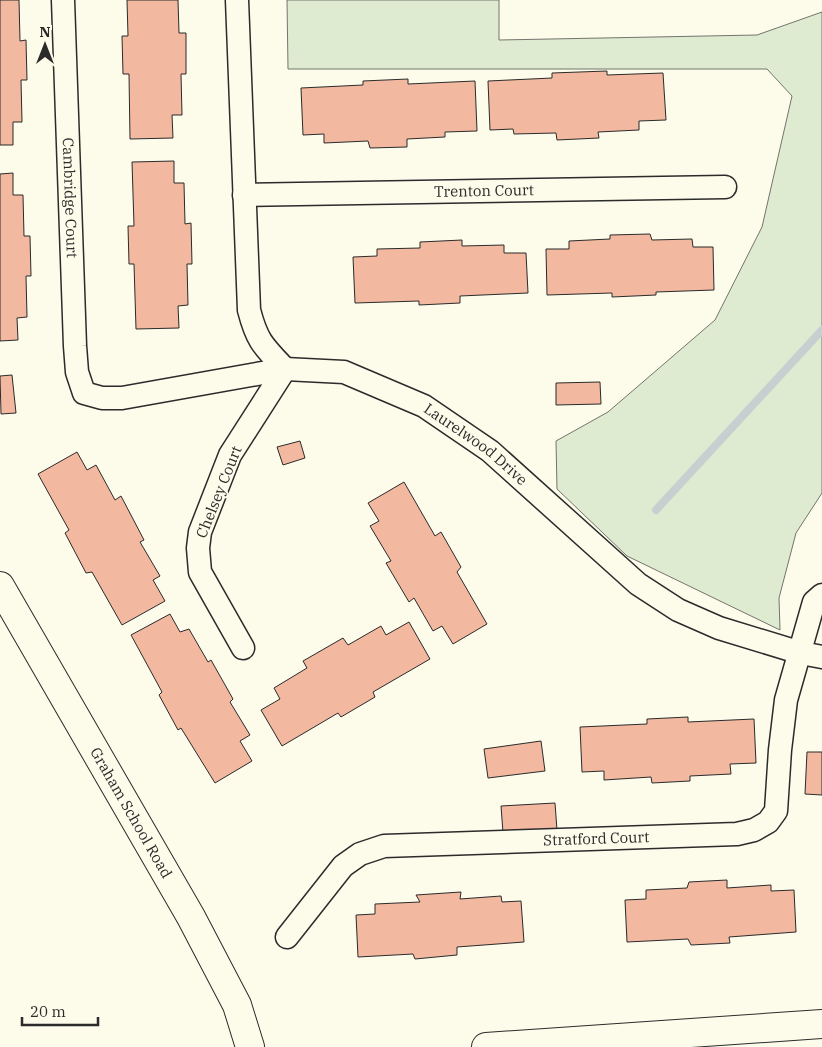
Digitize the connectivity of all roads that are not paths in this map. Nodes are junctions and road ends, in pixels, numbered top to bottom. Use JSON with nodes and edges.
{"nodes":[{"id":1,"x":63,"y":0,"type":"edge"},
{"id":2,"x":237,"y":0,"type":"edge"},
{"id":3,"x":725,"y":187,"type":"dead end"},
{"id":4,"x":244,"y":195,"type":"junction"},
{"id":5,"x":285,"y":369,"type":"junction"},
{"id":6,"x":84,"y":393,"type":"joint"},
{"id":7,"x":0,"y":586,"type":"edge"},
{"id":8,"x":822,"y":595,"type":"edge"},
{"id":9,"x":243,"y":648,"type":"dead end"},
{"id":10,"x":811,"y":655,"type":"edge"},
{"id":11,"x":287,"y":937,"type":"dead end"},
{"id":12,"x":822,"y":1024,"type":"edge"},
{"id":13,"x":250,"y":1047,"type":"edge"},
{"id":14,"x":486,"y":1047,"type":"edge"}],
"edges":[{"from":1,"to":6,"type":"street","name":"Cambridge Court"},
{"from":2,"to":4,"type":"street"},
{"from":3,"to":4,"type":"street","name":"Trenton Court"},
{"from":4,"to":5,"type":"street"},
{"from":5,"to":6,"type":"street","name":"Laurelwood Drive"},
{"from":5,"to":9,"type":"street","name":"Chelsey Court"},
{"from":5,"to":10,"type":"street","name":"Laurelwood Drive"},
{"from":7,"to":13,"type":"street","name":"Graham School Road"},
{"from":8,"to":10,"type":"street","name":"Stratford Court"},
{"from":10,"to":11,"type":"street","name":"Stratford Court"},
{"from":12,"to":14,"type":"street"}]}
